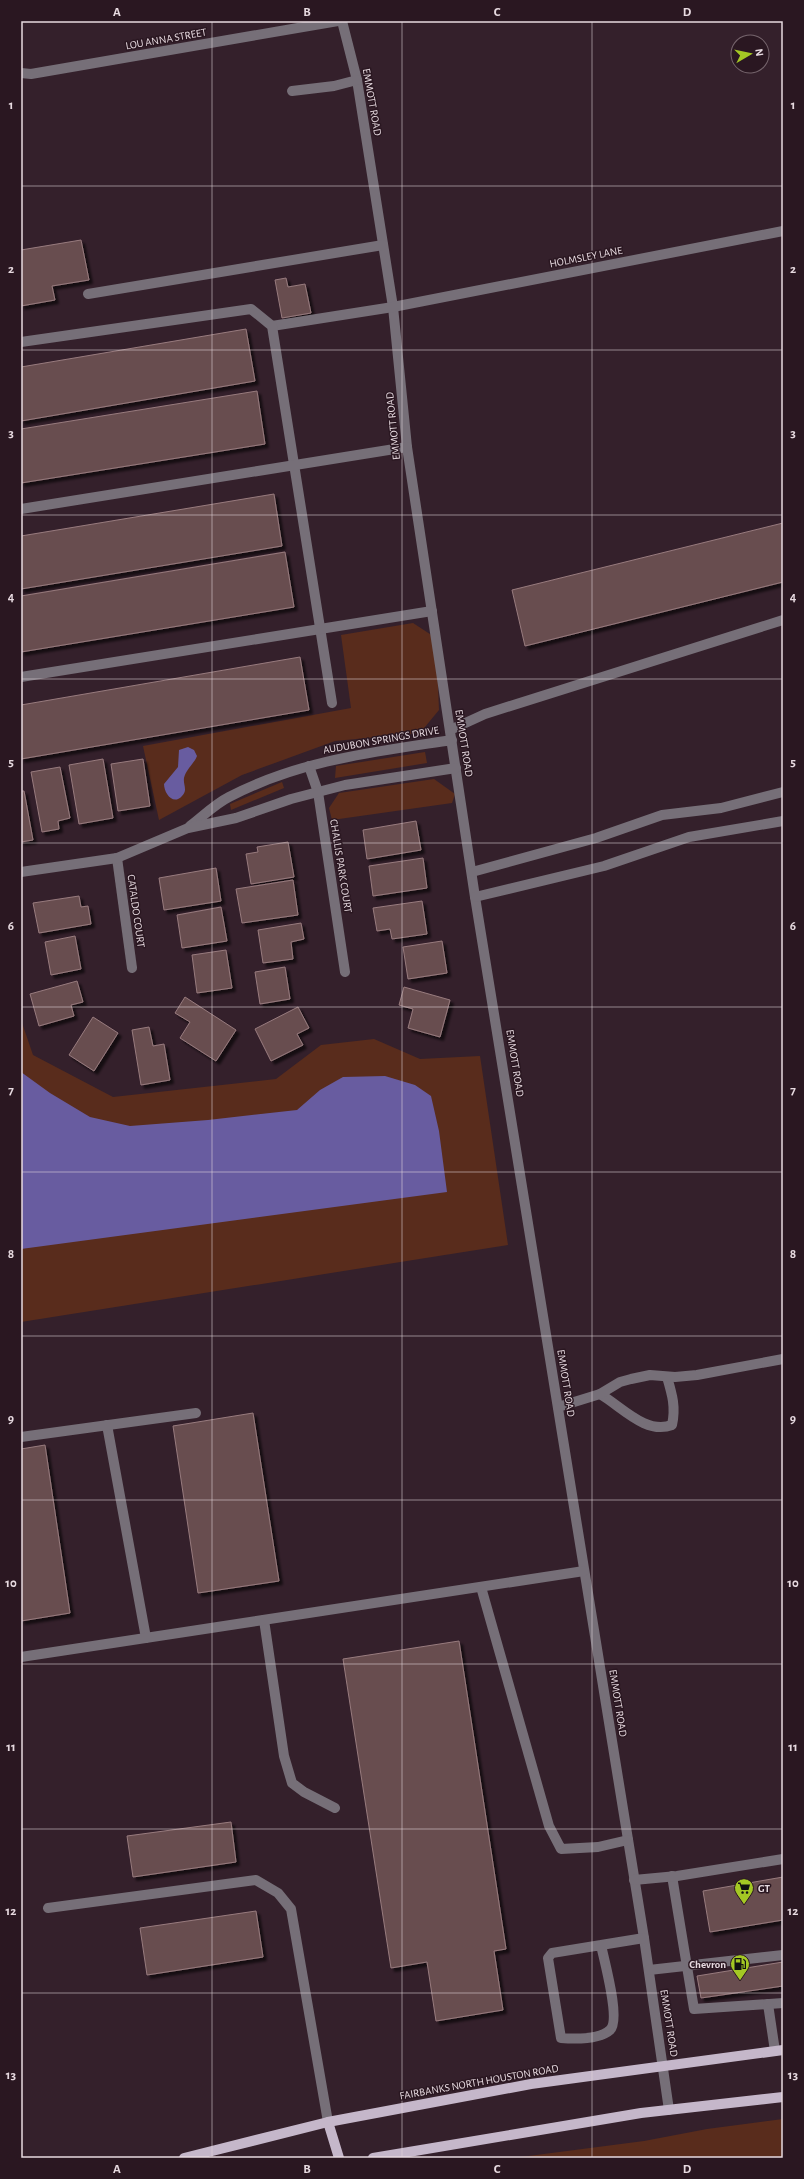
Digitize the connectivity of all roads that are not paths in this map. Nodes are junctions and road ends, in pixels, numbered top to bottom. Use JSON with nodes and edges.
{"nodes":[{"id":1,"x":338,"y":21,"type":"edge"},
{"id":2,"x":342,"y":21,"type":"edge"},
{"id":3,"x":21,"y":73,"type":"edge"},
{"id":4,"x":358,"y":80,"type":"junction"},
{"id":5,"x":292,"y":91,"type":"dead end"},
{"id":6,"x":783,"y":231,"type":"edge"},
{"id":7,"x":383,"y":245,"type":"junction"},
{"id":8,"x":88,"y":294,"type":"dead end"},
{"id":9,"x":393,"y":307,"type":"junction"},
{"id":10,"x":272,"y":326,"type":"junction"},
{"id":11,"x":21,"y":342,"type":"edge"},
{"id":12,"x":407,"y":447,"type":"junction"},
{"id":13,"x":294,"y":465,"type":"junction"},
{"id":14,"x":21,"y":509,"type":"edge"},
{"id":15,"x":432,"y":611,"type":"junction"},
{"id":16,"x":783,"y":620,"type":"edge"},
{"id":17,"x":319,"y":629,"type":"junction"},
{"id":18,"x":21,"y":677,"type":"edge"},
{"id":19,"x":332,"y":703,"type":"dead end"},
{"id":20,"x":451,"y":735,"type":"junction"},
{"id":21,"x":309,"y":766,"type":"junction"},
{"id":22,"x":456,"y":768,"type":"junction"},
{"id":23,"x":318,"y":792,"type":"junction"},
{"id":24,"x":783,"y":792,"type":"edge"},
{"id":25,"x":783,"y":821,"type":"edge"},
{"id":26,"x":188,"y":828,"type":"junction"},
{"id":27,"x":117,"y":858,"type":"junction"},
{"id":28,"x":21,"y":872,"type":"edge"},
{"id":29,"x":472,"y":872,"type":"junction"},
{"id":30,"x":476,"y":896,"type":"junction"},
{"id":31,"x":132,"y":968,"type":"dead end"},
{"id":32,"x":345,"y":972,"type":"dead end"},
{"id":33,"x":783,"y":1359,"type":"edge"},
{"id":34,"x":667,"y":1377,"type":"junction"},
{"id":35,"x":600,"y":1394,"type":"junction"},
{"id":36,"x":558,"y":1407,"type":"junction"},
{"id":37,"x":196,"y":1413,"type":"dead end"},
{"id":38,"x":106,"y":1425,"type":"junction"},
{"id":39,"x":21,"y":1437,"type":"edge"},
{"id":40,"x":584,"y":1571,"type":"junction"},
{"id":41,"x":481,"y":1587,"type":"junction"},
{"id":42,"x":264,"y":1620,"type":"junction"},
{"id":43,"x":146,"y":1638,"type":"junction"},
{"id":44,"x":21,"y":1657,"type":"edge"},
{"id":45,"x":335,"y":1808,"type":"dead end"},
{"id":46,"x":628,"y":1840,"type":"junction"},
{"id":47,"x":783,"y":1859,"type":"edge"},
{"id":48,"x":672,"y":1876,"type":"junction"},
{"id":49,"x":634,"y":1880,"type":"junction"},
{"id":50,"x":48,"y":1908,"type":"dead end"},
{"id":51,"x":644,"y":1938,"type":"junction"},
{"id":52,"x":601,"y":1945,"type":"junction"},
{"id":53,"x":783,"y":1955,"type":"edge"},
{"id":54,"x":687,"y":1965,"type":"junction"},
{"id":55,"x":649,"y":1970,"type":"junction"},
{"id":56,"x":783,"y":2003,"type":"edge"},
{"id":57,"x":768,"y":2004,"type":"junction"},
{"id":58,"x":779,"y":2050,"type":"edge"},
{"id":59,"x":664,"y":2067,"type":"junction"},
{"id":60,"x":783,"y":2097,"type":"edge"},
{"id":61,"x":669,"y":2110,"type":"junction"},
{"id":62,"x":328,"y":2122,"type":"junction"},
{"id":63,"x":184,"y":2158,"type":"edge"},
{"id":64,"x":339,"y":2158,"type":"edge"},
{"id":65,"x":373,"y":2158,"type":"edge"}],
"edges":[{"from":1,"to":3,"type":"street","name":"LOU ANNA STREET"},
{"from":2,"to":4,"type":"street","name":"EMMOTT ROAD"},
{"from":4,"to":5,"type":"street"},
{"from":4,"to":7,"type":"street","name":"EMMOTT ROAD"},
{"from":6,"to":9,"type":"street","name":"HOLMSLEY LANE"},
{"from":7,"to":8,"type":"street"},
{"from":7,"to":9,"type":"street","name":"EMMOTT ROAD"},
{"from":9,"to":10,"type":"street","name":"HOLMSLEY LANE"},
{"from":9,"to":12,"type":"street","name":"EMMOTT ROAD"},
{"from":10,"to":11,"type":"street"},
{"from":10,"to":13,"type":"street"},
{"from":12,"to":13,"type":"street"},
{"from":12,"to":15,"type":"street","name":"EMMOTT ROAD"},
{"from":13,"to":14,"type":"street"},
{"from":13,"to":17,"type":"street"},
{"from":15,"to":17,"type":"street"},
{"from":15,"to":20,"type":"street","name":"EMMOTT ROAD"},
{"from":16,"to":20,"type":"street","name":"AUDUBON SPRINGS DRIVE"},
{"from":17,"to":18,"type":"street"},
{"from":17,"to":19,"type":"street"},
{"from":20,"to":21,"type":"street","name":"AUDUBON SPRINGS DRIVE"},
{"from":20,"to":22,"type":"street","name":"EMMOTT ROAD"},
{"from":21,"to":23,"type":"street","name":"CHALLIS PARK COURT"},
{"from":21,"to":26,"type":"street","name":"AUDUBON SPRINGS DRIVE"},
{"from":22,"to":23,"type":"street","name":"AUDUBON SPRINGS DRIVE"},
{"from":22,"to":29,"type":"street","name":"EMMOTT ROAD"},
{"from":23,"to":26,"type":"street","name":"AUDUBON SPRINGS DRIVE"},
{"from":23,"to":32,"type":"street","name":"CHALLIS PARK COURT"},
{"from":24,"to":29,"type":"street"},
{"from":25,"to":30,"type":"street"},
{"from":26,"to":27,"type":"street","name":"AUDUBON SPRINGS DRIVE"},
{"from":27,"to":28,"type":"street","name":"AUDUBON SPRINGS DRIVE"},
{"from":27,"to":31,"type":"street","name":"CATALDO COURT"},
{"from":29,"to":30,"type":"street","name":"EMMOTT ROAD"},
{"from":30,"to":36,"type":"street","name":"EMMOTT ROAD"},
{"from":33,"to":34,"type":"street"},
{"from":34,"to":35,"type":"street"},
{"from":34,"to":35,"type":"street"},
{"from":35,"to":36,"type":"street"},
{"from":36,"to":40,"type":"street","name":"EMMOTT ROAD"},
{"from":37,"to":38,"type":"street"},
{"from":38,"to":39,"type":"street"},
{"from":38,"to":43,"type":"street"},
{"from":40,"to":41,"type":"street"},
{"from":40,"to":46,"type":"street","name":"EMMOTT ROAD"},
{"from":41,"to":42,"type":"street"},
{"from":41,"to":46,"type":"street"},
{"from":42,"to":43,"type":"street"},
{"from":42,"to":45,"type":"street"},
{"from":43,"to":44,"type":"street"},
{"from":46,"to":49,"type":"street","name":"EMMOTT ROAD"},
{"from":47,"to":48,"type":"street"},
{"from":48,"to":49,"type":"street"},
{"from":48,"to":54,"type":"street"},
{"from":49,"to":51,"type":"street","name":"EMMOTT ROAD"},
{"from":50,"to":62,"type":"street"},
{"from":51,"to":52,"type":"street"},
{"from":51,"to":55,"type":"street","name":"EMMOTT ROAD"},
{"from":52,"to":52,"type":"street"},
{"from":53,"to":54,"type":"street"},
{"from":54,"to":55,"type":"street"},
{"from":54,"to":57,"type":"street"},
{"from":55,"to":59,"type":"street","name":"EMMOTT ROAD"},
{"from":56,"to":57,"type":"street"},
{"from":57,"to":58,"type":"street"},
{"from":58,"to":59,"type":"main road","name":"FAIRBANKS NORTH HOUSTON ROAD"},
{"from":59,"to":61,"type":"street","name":"EMMOTT ROAD"},
{"from":59,"to":62,"type":"main road","name":"FAIRBANKS NORTH HOUSTON ROAD"},
{"from":60,"to":61,"type":"main road"},
{"from":61,"to":65,"type":"main road"},
{"from":62,"to":63,"type":"main road","name":"FAIRBANKS NORTH HOUSTON ROAD"},
{"from":62,"to":64,"type":"main road"}]}
